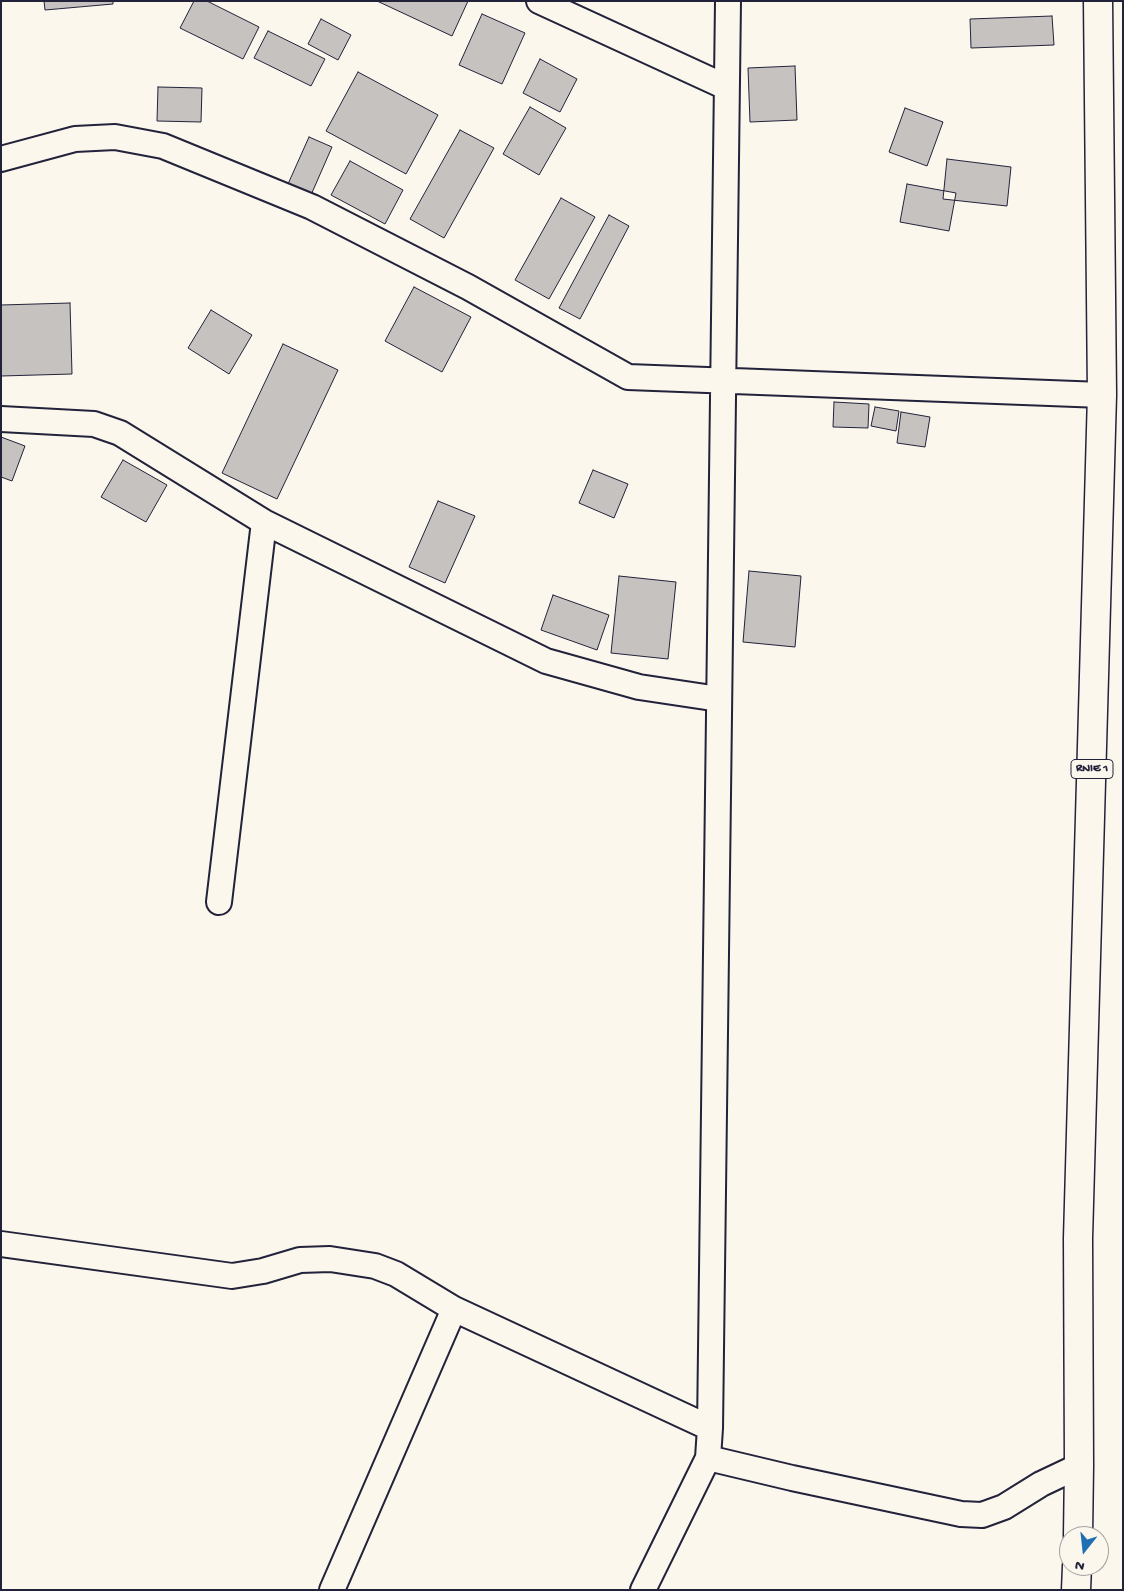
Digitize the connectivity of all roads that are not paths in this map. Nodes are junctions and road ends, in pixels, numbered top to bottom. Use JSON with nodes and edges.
{"nodes":[{"id":1,"x":539,"y":1,"type":"edge"},
{"id":2,"x":728,"y":1,"type":"edge"},
{"id":3,"x":1098,"y":1,"type":"edge"},
{"id":4,"x":726,"y":87,"type":"junction"},
{"id":5,"x":1,"y":160,"type":"edge"},
{"id":6,"x":723,"y":380,"type":"junction"},
{"id":7,"x":1102,"y":395,"type":"junction"},
{"id":8,"x":1,"y":419,"type":"edge"},
{"id":9,"x":264,"y":522,"type":"junction"},
{"id":10,"x":719,"y":699,"type":"junction"},
{"id":11,"x":219,"y":902,"type":"dead end"},
{"id":12,"x":1,"y":1244,"type":"edge"},
{"id":13,"x":454,"y":1310,"type":"junction"},
{"id":14,"x":710,"y":1428,"type":"junction"},
{"id":15,"x":708,"y":1458,"type":"junction"},
{"id":16,"x":1079,"y":1466,"type":"junction"},
{"id":17,"x":1078,"y":1526,"type":"edge"},
{"id":18,"x":1077,"y":1576,"type":"edge"},
{"id":19,"x":332,"y":1590,"type":"edge"},
{"id":20,"x":643,"y":1590,"type":"edge"},
{"id":21,"x":1076,"y":1590,"type":"edge"}],
"edges":[{"from":1,"to":4,"type":"street"},
{"from":2,"to":4,"type":"street"},
{"from":3,"to":7,"type":"highway","number":"RNIE 1"},
{"from":4,"to":6,"type":"street"},
{"from":5,"to":6,"type":"street"},
{"from":6,"to":7,"type":"street"},
{"from":6,"to":10,"type":"street"},
{"from":7,"to":16,"type":"highway","number":"RNIE 1"},
{"from":8,"to":9,"type":"street"},
{"from":9,"to":10,"type":"street"},
{"from":9,"to":11,"type":"street"},
{"from":10,"to":14,"type":"street"},
{"from":12,"to":13,"type":"street"},
{"from":13,"to":14,"type":"street"},
{"from":13,"to":19,"type":"street"},
{"from":14,"to":15,"type":"street"},
{"from":15,"to":16,"type":"street"},
{"from":15,"to":20,"type":"street"},
{"from":16,"to":17,"type":"highway","number":"RNIE 1"},
{"from":18,"to":21,"type":"highway"}]}
